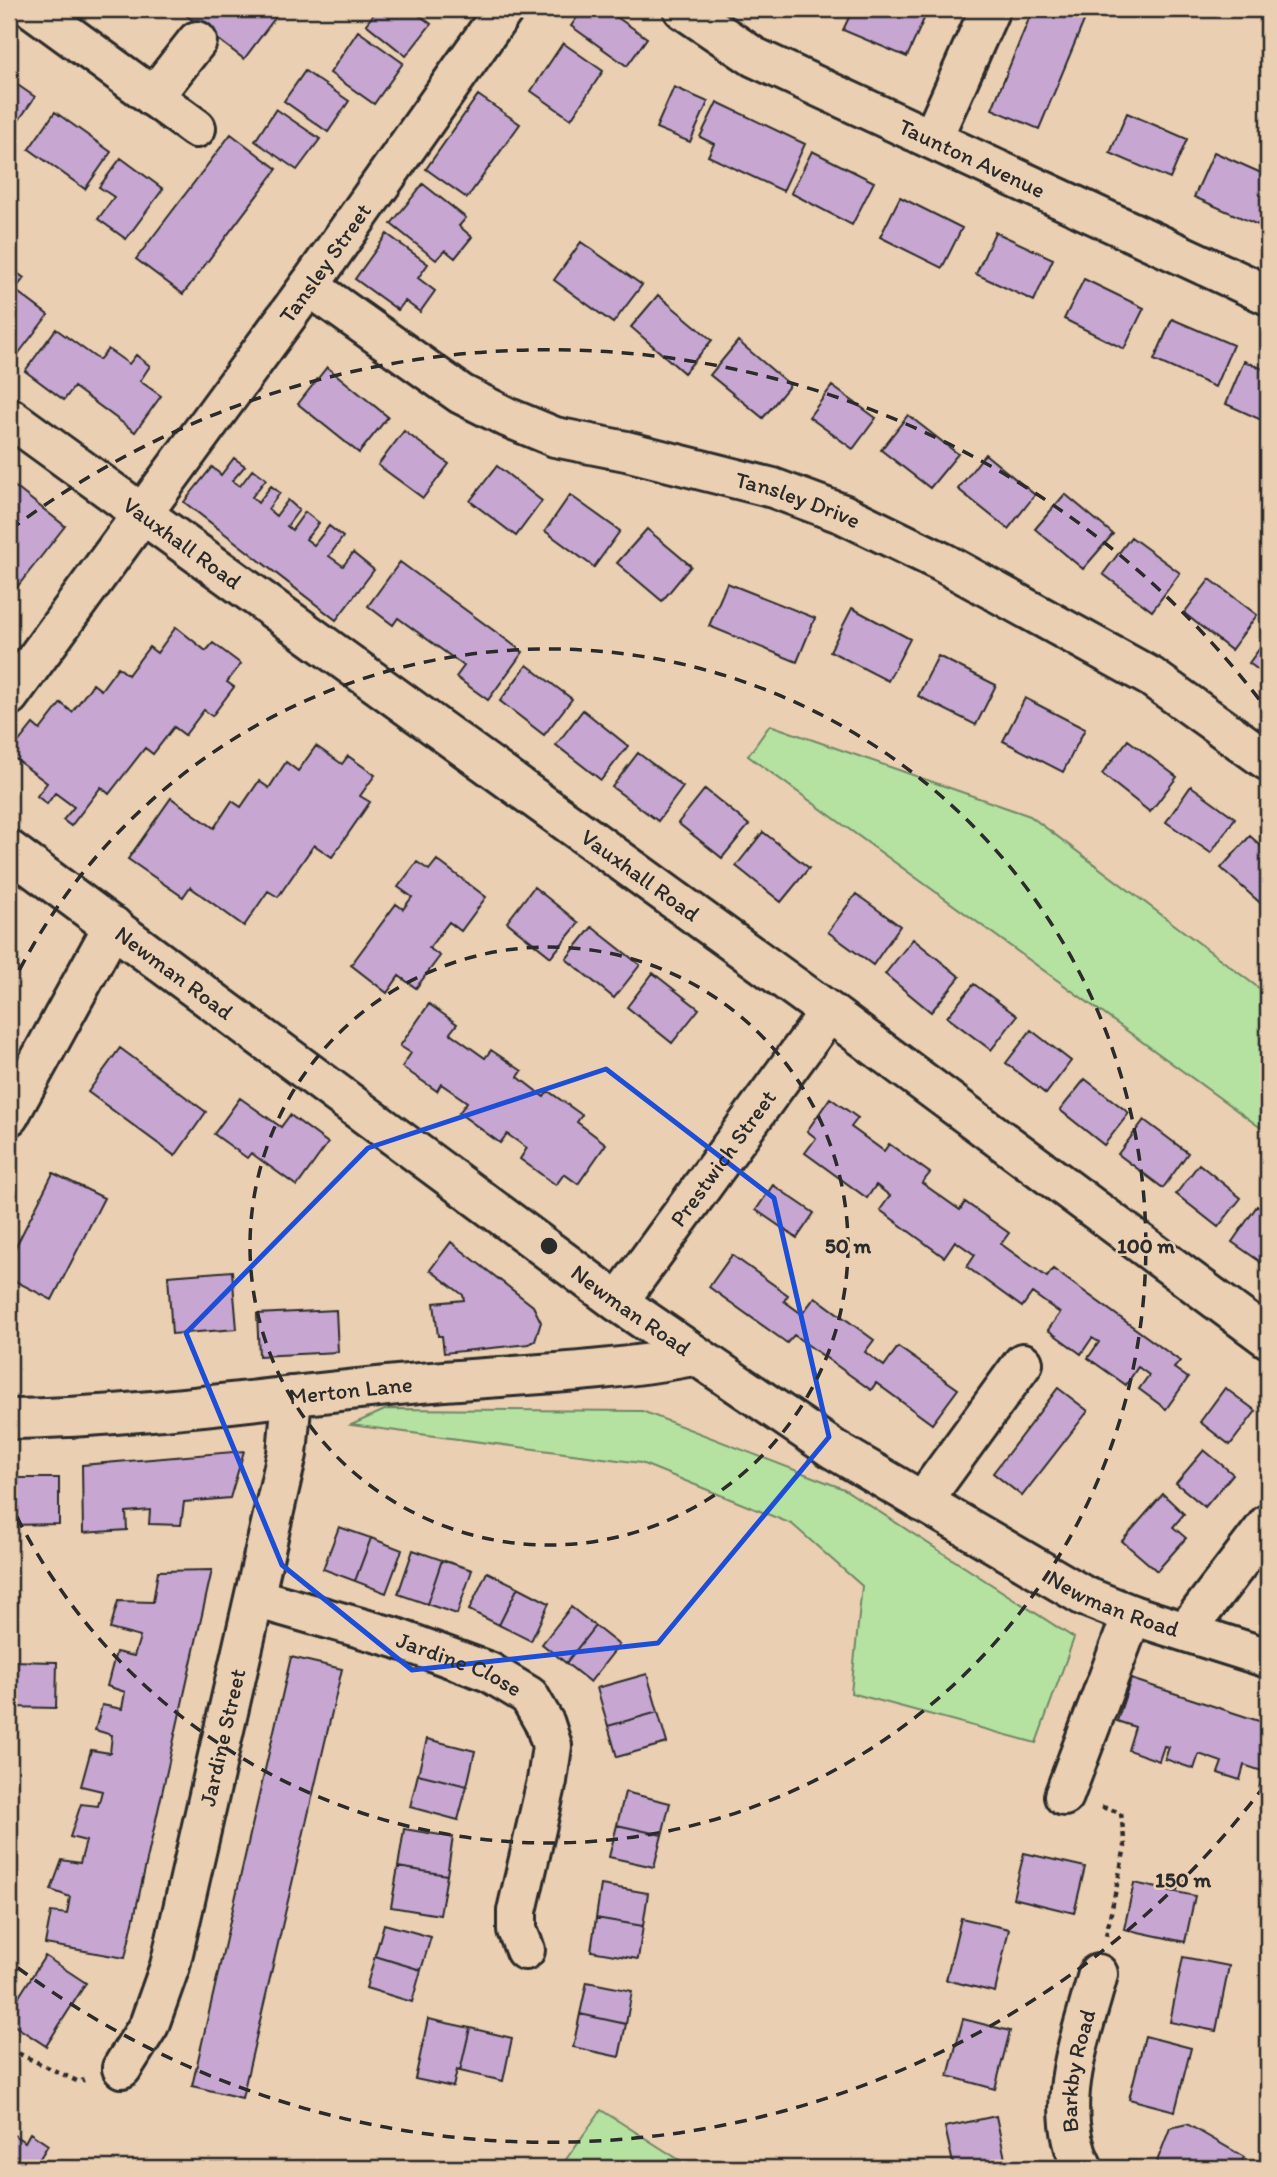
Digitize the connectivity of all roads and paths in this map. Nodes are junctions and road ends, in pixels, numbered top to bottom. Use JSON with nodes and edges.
{"nodes":[{"id":1,"x":33,"y":9,"type":"edge"},
{"id":2,"x":504,"y":9,"type":"edge"},
{"id":3,"x":683,"y":9,"type":"edge"},
{"id":4,"x":989,"y":9,"type":"edge"},
{"id":5,"x":197,"y":41,"type":"dead end"},
{"id":6,"x":153,"y":97,"type":"junction"},
{"id":7,"x":196,"y":128,"type":"dead end"},
{"id":8,"x":932,"y":139,"type":"junction"},
{"id":9,"x":309,"y":286,"type":"junction"},
{"id":10,"x":1268,"y":295,"type":"edge"},
{"id":11,"x":9,"y":417,"type":"edge"},
{"id":12,"x":142,"y":514,"type":"junction"},
{"id":13,"x":9,"y":696,"type":"edge"},
{"id":14,"x":1268,"y":761,"type":"edge"},
{"id":15,"x":9,"y":850,"type":"edge"},
{"id":16,"x":113,"y":926,"type":"junction"},
{"id":17,"x":829,"y":1012,"type":"junction"},
{"id":18,"x":9,"y":1116,"type":"edge"},
{"id":19,"x":618,"y":1302,"type":"junction"},
{"id":20,"x":1268,"y":1338,"type":"edge"},
{"id":21,"x":693,"y":1356,"type":"junction"},
{"id":22,"x":1023,"y":1363,"type":"dead end"},
{"id":23,"x":292,"y":1396,"type":"junction"},
{"id":24,"x":9,"y":1419,"type":"edge"},
{"id":25,"x":922,"y":1502,"type":"junction"},
{"id":26,"x":1268,"y":1524,"type":"edge"},
{"id":27,"x":255,"y":1598,"type":"junction"},
{"id":28,"x":1132,"y":1615,"type":"junction"},
{"id":29,"x":1186,"y":1631,"type":"junction"},
{"id":30,"x":1268,"y":1658,"type":"edge"},
{"id":31,"x":1064,"y":1796,"type":"joint"},
{"id":32,"x":525,"y":1950,"type":"dead end"},
{"id":33,"x":1098,"y":1974,"type":"joint"},
{"id":34,"x":9,"y":2049,"type":"edge"},
{"id":35,"x":122,"y":2068,"type":"joint"},
{"id":36,"x":1083,"y":2168,"type":"edge"}],
"edges":[{"from":1,"to":6,"type":"street"},
{"from":2,"to":9,"type":"street","name":"Tansley Street"},
{"from":3,"to":8,"type":"street","name":"Taunton Avenue"},
{"from":4,"to":8,"type":"street"},
{"from":5,"to":6,"type":"street"},
{"from":6,"to":7,"type":"street"},
{"from":8,"to":10,"type":"street","name":"Taunton Avenue"},
{"from":9,"to":12,"type":"street","name":"Tansley Street"},
{"from":9,"to":14,"type":"street","name":"Tansley Drive"},
{"from":11,"to":12,"type":"street","name":"Vauxhall Road"},
{"from":12,"to":13,"type":"street","name":"Tansley Street"},
{"from":12,"to":17,"type":"street","name":"Vauxhall Road"},
{"from":15,"to":16,"type":"street","name":"Newman Road"},
{"from":16,"to":18,"type":"street"},
{"from":16,"to":19,"type":"street","name":"Newman Road"},
{"from":17,"to":19,"type":"street","name":"Prestwich Street"},
{"from":17,"to":20,"type":"street","name":"Vauxhall Road"},
{"from":19,"to":21,"type":"street","name":"Newman Road"},
{"from":21,"to":23,"type":"street","name":"Merton Lane"},
{"from":21,"to":25,"type":"street","name":"Newman Road"},
{"from":22,"to":25,"type":"street"},
{"from":23,"to":24,"type":"street","name":"Merton Lane"},
{"from":23,"to":27,"type":"street","name":"Jardine Street"},
{"from":25,"to":28,"type":"street","name":"Newman Road"},
{"from":26,"to":29,"type":"street"},
{"from":27,"to":32,"type":"street","name":"Jardine Close"},
{"from":27,"to":35,"type":"street","name":"Jardine Street"},
{"from":28,"to":29,"type":"street","name":"Newman Road"},
{"from":28,"to":31,"type":"street"},
{"from":29,"to":30,"type":"street","name":"Newman Road"},
{"from":31,"to":33,"type":"path"},
{"from":33,"to":36,"type":"street","name":"Barkby Road"},
{"from":34,"to":35,"type":"path"}]}
